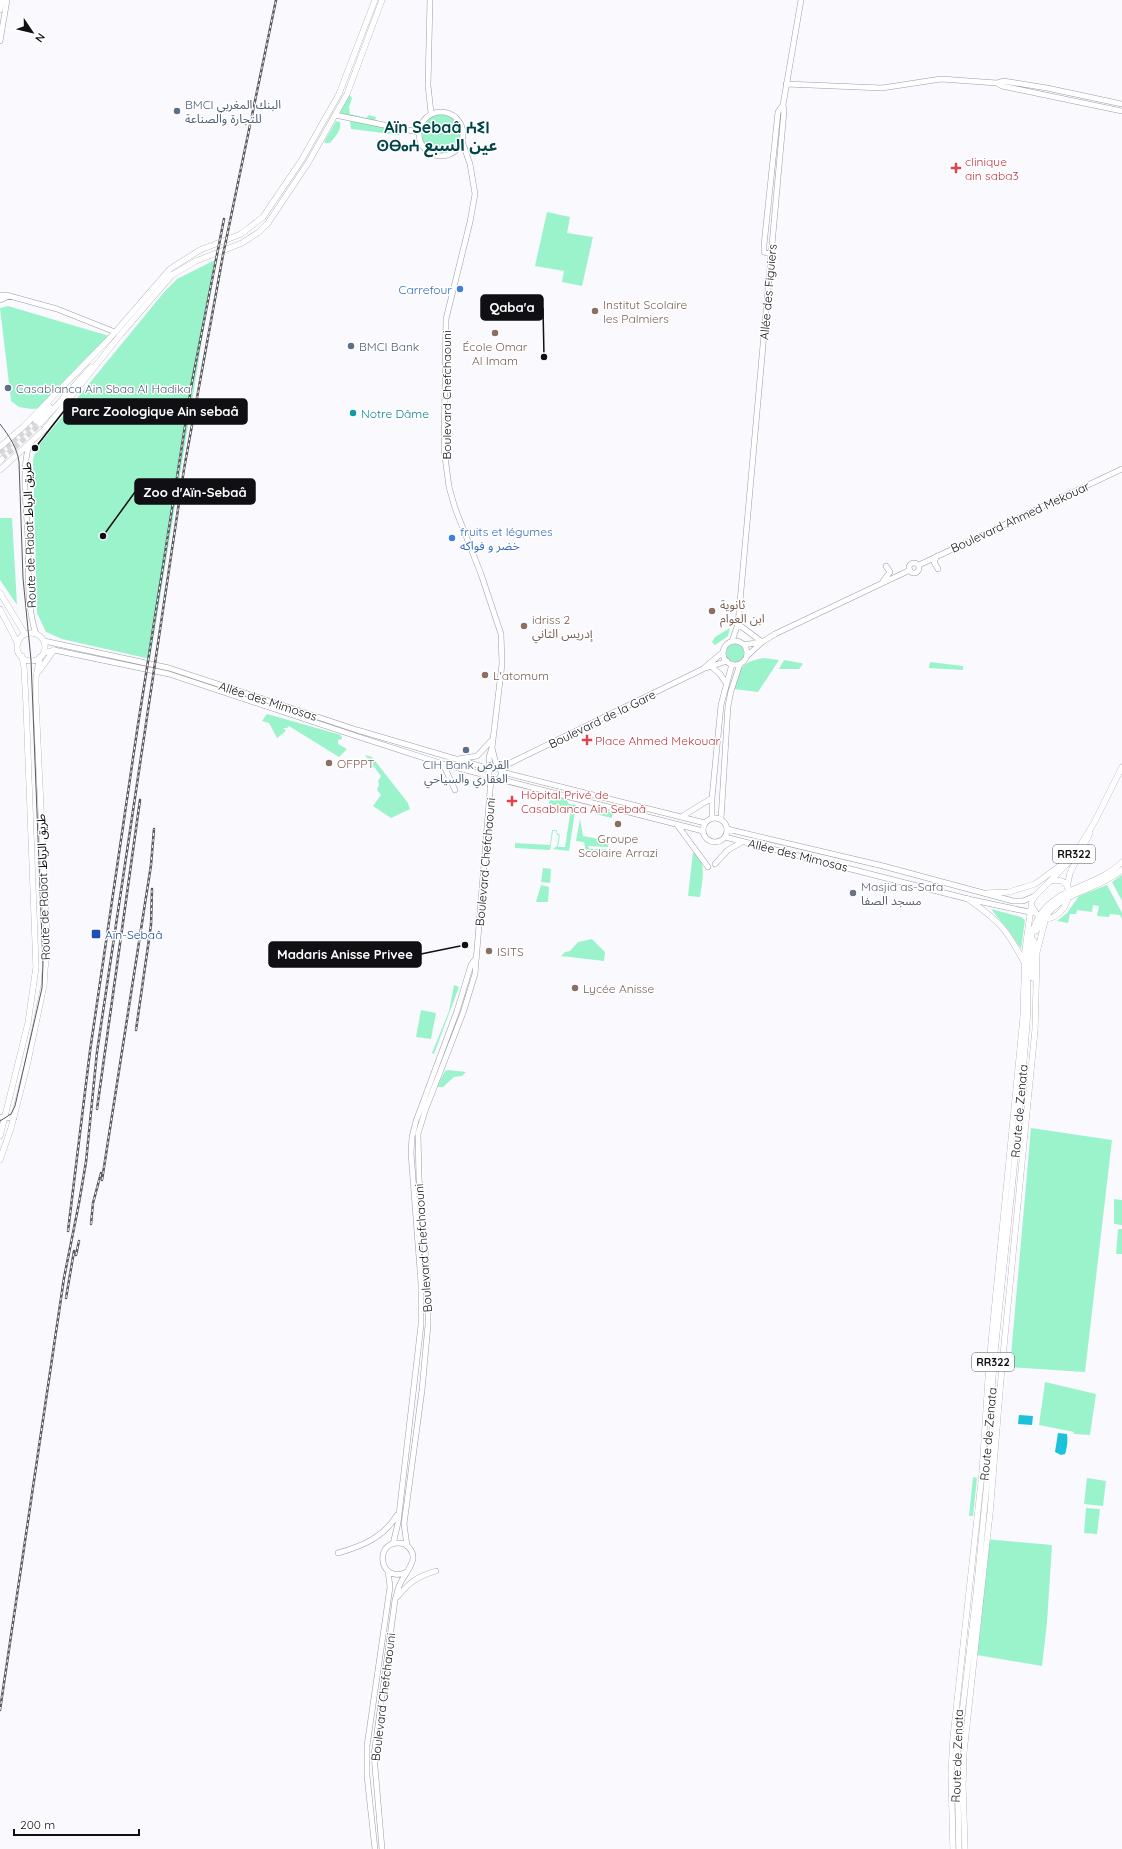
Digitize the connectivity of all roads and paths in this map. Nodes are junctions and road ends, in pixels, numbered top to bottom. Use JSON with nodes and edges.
{"nodes":[{"id":1,"x":2,"y":0,"type":"edge"},
{"id":2,"x":7,"y":0,"type":"edge"},
{"id":3,"x":375,"y":0,"type":"edge"},
{"id":4,"x":382,"y":0,"type":"edge"},
{"id":5,"x":430,"y":0,"type":"edge"},
{"id":6,"x":802,"y":0,"type":"edge"},
{"id":7,"x":0,"y":10,"type":"edge"},
{"id":8,"x":0,"y":40,"type":"edge"},
{"id":9,"x":997,"y":83,"type":"junction"},
{"id":10,"x":786,"y":84,"type":"junction"},
{"id":11,"x":1122,"y":104,"type":"edge"},
{"id":12,"x":783,"y":105,"type":"junction"},
{"id":13,"x":1122,"y":111,"type":"edge"},
{"id":14,"x":431,"y":113,"type":"junction"},
{"id":15,"x":335,"y":115,"type":"junction"},
{"id":16,"x":418,"y":132,"type":"junction"},
{"id":17,"x":462,"y":141,"type":"junction"},
{"id":18,"x":455,"y":152,"type":"junction"},
{"id":19,"x":467,"y":156,"type":"junction"},
{"id":20,"x":771,"y":254,"type":"junction"},
{"id":21,"x":0,"y":291,"type":"edge"},
{"id":22,"x":5,"y":295,"type":"edge"},
{"id":23,"x":0,"y":300,"type":"edge"},
{"id":24,"x":118,"y":333,"type":"junction"},
{"id":25,"x":110,"y":338,"type":"junction"},
{"id":26,"x":29,"y":445,"type":"junction"},
{"id":27,"x":0,"y":447,"type":"edge"},
{"id":28,"x":1122,"y":469,"type":"edge"},
{"id":29,"x":0,"y":470,"type":"edge"},
{"id":30,"x":938,"y":556,"type":"junction"},
{"id":31,"x":886,"y":566,"type":"dead end"},
{"id":32,"x":938,"y":569,"type":"dead end"},
{"id":33,"x":882,"y":583,"type":"junction"},
{"id":34,"x":0,"y":592,"type":"edge"},
{"id":35,"x":0,"y":609,"type":"edge"},
{"id":36,"x":738,"y":627,"type":"junction"},
{"id":37,"x":25,"y":634,"type":"junction"},
{"id":38,"x":36,"y":634,"type":"junction"},
{"id":39,"x":44,"y":641,"type":"junction"},
{"id":40,"x":732,"y":641,"type":"junction"},
{"id":41,"x":762,"y":642,"type":"junction"},
{"id":42,"x":18,"y":644,"type":"junction"},
{"id":43,"x":743,"y":644,"type":"junction"},
{"id":44,"x":54,"y":650,"type":"junction"},
{"id":45,"x":723,"y":652,"type":"junction"},
{"id":46,"x":42,"y":655,"type":"junction"},
{"id":47,"x":22,"y":656,"type":"junction"},
{"id":48,"x":747,"y":656,"type":"junction"},
{"id":49,"x":727,"y":661,"type":"junction"},
{"id":50,"x":732,"y":664,"type":"junction"},
{"id":51,"x":740,"y":664,"type":"junction"},
{"id":52,"x":712,"y":667,"type":"junction"},
{"id":53,"x":703,"y":669,"type":"junction"},
{"id":54,"x":36,"y":677,"type":"junction"},
{"id":55,"x":726,"y":683,"type":"junction"},
{"id":56,"x":493,"y":739,"type":"junction"},
{"id":57,"x":492,"y":748,"type":"junction"},
{"id":58,"x":454,"y":760,"type":"junction"},
{"id":59,"x":443,"y":764,"type":"junction"},
{"id":60,"x":1122,"y":767,"type":"edge"},
{"id":61,"x":490,"y":769,"type":"junction"},
{"id":62,"x":500,"y":769,"type":"junction"},
{"id":63,"x":490,"y":778,"type":"junction"},
{"id":64,"x":498,"y":780,"type":"junction"},
{"id":65,"x":455,"y":790,"type":"dead end"},
{"id":66,"x":492,"y":790,"type":"junction"},
{"id":67,"x":712,"y":798,"type":"junction"},
{"id":68,"x":681,"y":817,"type":"junction"},
{"id":69,"x":712,"y":818,"type":"junction"},
{"id":70,"x":721,"y":819,"type":"junction"},
{"id":71,"x":704,"y":823,"type":"junction"},
{"id":72,"x":1094,"y":823,"type":"junction"},
{"id":73,"x":678,"y":826,"type":"junction"},
{"id":74,"x":727,"y":829,"type":"junction"},
{"id":75,"x":703,"y":831,"type":"junction"},
{"id":76,"x":725,"y":837,"type":"junction"},
{"id":77,"x":742,"y":842,"type":"junction"},
{"id":78,"x":1073,"y":857,"type":"junction"},
{"id":79,"x":1122,"y":862,"type":"edge"},
{"id":80,"x":715,"y":864,"type":"dead end"},
{"id":81,"x":708,"y":867,"type":"dead end"},
{"id":82,"x":1122,"y":870,"type":"edge"},
{"id":83,"x":1050,"y":881,"type":"junction"},
{"id":84,"x":1068,"y":891,"type":"junction"},
{"id":85,"x":987,"y":893,"type":"junction"},
{"id":86,"x":1035,"y":896,"type":"junction"},
{"id":87,"x":968,"y":899,"type":"junction"},
{"id":88,"x":1039,"y":916,"type":"junction"},
{"id":89,"x":476,"y":958,"type":"junction"},
{"id":90,"x":1024,"y":963,"type":"junction"},
{"id":91,"x":2,"y":1117,"type":"edge"},
{"id":92,"x":14,"y":1118,"type":"junction"},
{"id":93,"x":1,"y":1126,"type":"edge"},
{"id":94,"x":11,"y":1128,"type":"junction"},
{"id":95,"x":0,"y":1136,"type":"edge"},
{"id":96,"x":0,"y":1160,"type":"edge"},
{"id":97,"x":399,"y":1512,"type":"junction"},
{"id":98,"x":392,"y":1544,"type":"junction"},
{"id":99,"x":407,"y":1546,"type":"junction"},
{"id":100,"x":338,"y":1553,"type":"dead end"},
{"id":101,"x":388,"y":1571,"type":"junction"},
{"id":102,"x":436,"y":1571,"type":"dead end"},
{"id":103,"x":407,"y":1572,"type":"junction"},
{"id":104,"x":395,"y":1600,"type":"junction"},
{"id":105,"x":375,"y":1849,"type":"edge"},
{"id":106,"x":382,"y":1849,"type":"edge"},
{"id":107,"x":955,"y":1849,"type":"edge"},
{"id":108,"x":959,"y":1849,"type":"edge"},
{"id":109,"x":965,"y":1849,"type":"edge"}],
"edges":[{"from":1,"to":7,"type":"street"},
{"from":2,"to":8,"type":"street"},
{"from":3,"to":24,"type":"main road","name":"Route de Rabat طريق الرباط"},
{"from":4,"to":15,"type":"main road","name":"Route de Rabat طريق الرباط"},
{"from":5,"to":14,"type":"street"},
{"from":6,"to":10,"type":"street"},
{"from":9,"to":10,"type":"street"},
{"from":9,"to":11,"type":"street"},
{"from":9,"to":13,"type":"street"},
{"from":10,"to":12,"type":"street"},
{"from":12,"to":20,"type":"street","name":"Allée des Figuiers"},
{"from":12,"to":20,"type":"street","name":"Allée des Figuiers"},
{"from":14,"to":16,"type":"street"},
{"from":14,"to":17,"type":"street"},
{"from":15,"to":16,"type":"street"},
{"from":15,"to":24,"type":"main road","name":"Route de Rabat طريق الرباط"},
{"from":16,"to":18,"type":"street"},
{"from":17,"to":18,"type":"street"},
{"from":17,"to":19,"type":"street","name":"Boulevard Chefchaouni"},
{"from":18,"to":19,"type":"street"},
{"from":19,"to":56,"type":"street","name":"Boulevard Chefchaouni"},
{"from":20,"to":36,"type":"street","name":"Allée des Figuiers"},
{"from":21,"to":22,"type":"street"},
{"from":22,"to":23,"type":"street"},
{"from":22,"to":24,"type":"street"},
{"from":24,"to":25,"type":"main road","name":"Route de Rabat طريق الرباط"},
{"from":24,"to":25,"type":"main road"},
{"from":24,"to":26,"type":"main road","name":"Route de Rabat طريق الرباط"},
{"from":25,"to":27,"type":"main road","name":"Route de Rabat طريق الرباط"},
{"from":26,"to":29,"type":"main road"},
{"from":26,"to":38,"type":"street","name":"Route de Rabat طريق الرباط"},
{"from":28,"to":30,"type":"street","name":"Boulevard Ahmed Mekouar"},
{"from":30,"to":32,"type":"street"},
{"from":30,"to":33,"type":"street","name":"Boulevard Ahmed Mekouar"},
{"from":31,"to":33,"type":"street"},
{"from":33,"to":41,"type":"street"},
{"from":34,"to":37,"type":"main road"},
{"from":35,"to":42,"type":"main road"},
{"from":36,"to":40,"type":"street","name":"Allée des Figuiers"},
{"from":36,"to":41,"type":"street"},
{"from":36,"to":43,"type":"street","name":"Allée des Figuiers"},
{"from":37,"to":38,"type":"main road"},
{"from":37,"to":42,"type":"main road"},
{"from":38,"to":39,"type":"main road"},
{"from":39,"to":46,"type":"main road"},
{"from":39,"to":58,"type":"street","name":"Allée des Mimosas"},
{"from":40,"to":43,"type":"street"},
{"from":40,"to":45,"type":"street"},
{"from":41,"to":43,"type":"street"},
{"from":41,"to":48,"type":"street"},
{"from":42,"to":47,"type":"main road"},
{"from":43,"to":48,"type":"street"},
{"from":44,"to":46,"type":"street","name":"Allée des Mimosas"},
{"from":44,"to":54,"type":"main road"},
{"from":44,"to":59,"type":"street","name":"Allée des Mimosas"},
{"from":45,"to":49,"type":"street"},
{"from":45,"to":53,"type":"street","name":"Boulevard de la Gare"},
{"from":46,"to":47,"type":"main road"},
{"from":46,"to":54,"type":"main road","name":"Route de Rabat طريق الرباط"},
{"from":47,"to":91,"type":"main road","name":"Route de Rabat طريق الرباط"},
{"from":48,"to":51,"type":"street"},
{"from":49,"to":50,"type":"street"},
{"from":49,"to":52,"type":"street","name":"Boulevard de la Gare"},
{"from":50,"to":51,"type":"street"},
{"from":50,"to":55,"type":"street"},
{"from":51,"to":70,"type":"street"},
{"from":52,"to":53,"type":"street","name":"Boulevard de la Gare"},
{"from":52,"to":55,"type":"street"},
{"from":53,"to":62,"type":"street","name":"Boulevard de la Gare"},
{"from":54,"to":92,"type":"main road","name":"Route de Rabat طريق الرباط"},
{"from":55,"to":67,"type":"street"},
{"from":56,"to":57,"type":"street","name":"Boulevard Chefchaouni"},
{"from":56,"to":58,"type":"street"},
{"from":57,"to":61,"type":"street","name":"Boulevard Chefchaouni"},
{"from":57,"to":62,"type":"street","name":"Boulevard Chefchaouni"},
{"from":58,"to":61,"type":"street","name":"Allée des Mimosas"},
{"from":59,"to":63,"type":"street","name":"Allée des Mimosas"},
{"from":59,"to":65,"type":"street"},
{"from":60,"to":72,"type":"main road","number":"RR322"},
{"from":61,"to":62,"type":"street"},
{"from":61,"to":63,"type":"street","name":"Boulevard Chefchaouni"},
{"from":62,"to":64,"type":"street","name":"Boulevard Chefchaouni"},
{"from":62,"to":68,"type":"street"},
{"from":63,"to":64,"type":"street","name":"Allée des Mimosas"},
{"from":63,"to":66,"type":"street","name":"Boulevard Chefchaouni"},
{"from":64,"to":66,"type":"street","name":"Boulevard Chefchaouni"},
{"from":64,"to":73,"type":"street"},
{"from":66,"to":89,"type":"street","name":"Boulevard Chefchaouni"},
{"from":67,"to":68,"type":"street"},
{"from":67,"to":69,"type":"street"},
{"from":68,"to":71,"type":"street"},
{"from":69,"to":70,"type":"street"},
{"from":69,"to":71,"type":"street"},
{"from":70,"to":74,"type":"street"},
{"from":71,"to":75,"type":"street"},
{"from":72,"to":78,"type":"main road","number":"RR322"},
{"from":72,"to":84,"type":"main road","number":"RR322"},
{"from":73,"to":75,"type":"street"},
{"from":73,"to":81,"type":"street"},
{"from":74,"to":76,"type":"street"},
{"from":74,"to":85,"type":"street","name":"Allée des Mimosas"},
{"from":75,"to":76,"type":"street"},
{"from":76,"to":77,"type":"street","name":"Allée des Mimosas"},
{"from":77,"to":80,"type":"street"},
{"from":77,"to":87,"type":"street","name":"Allée des Mimosas"},
{"from":78,"to":83,"type":"main road","number":"RR322"},
{"from":78,"to":85,"type":"main road"},
{"from":79,"to":84,"type":"main road"},
{"from":82,"to":84,"type":"main road"},
{"from":83,"to":84,"type":"main road","number":"RR322"},
{"from":83,"to":86,"type":"main road","number":"RR322"},
{"from":84,"to":88,"type":"main road","name":"Route de Zenata","number":"RR322"},
{"from":84,"to":88,"type":"main road","number":"RR322"},
{"from":85,"to":86,"type":"street","name":"Allée des Mimosas"},
{"from":86,"to":88,"type":"main road","name":"Route de Zenata","number":"RR322"},
{"from":87,"to":88,"type":"street","name":"Allée des Mimosas"},
{"from":87,"to":90,"type":"main road"},
{"from":88,"to":90,"type":"main road","name":"Route de Zenata","number":"RR322"},
{"from":88,"to":107,"type":"main road","name":"Route de Zenata","number":"RR322"},
{"from":88,"to":108,"type":"main road","name":"Route de Zenata","number":"RR322"},
{"from":88,"to":109,"type":"main road","name":"Route de Zenata","number":"RR322"},
{"from":89,"to":97,"type":"street","name":"Boulevard Chefchaouni"},
{"from":89,"to":99,"type":"street","name":"Boulevard Chefchaouni"},
{"from":90,"to":107,"type":"main road","name":"Route de Zenata","number":"RR322"},
{"from":91,"to":92,"type":"street"},
{"from":91,"to":93,"type":"main road","name":"Route de Rabat طريق الرباط"},
{"from":92,"to":94,"type":"main road","name":"Route de Rabat طريق الرباط"},
{"from":93,"to":94,"type":"street"},
{"from":93,"to":95,"type":"main road","name":"Route de Rabat طريق الرباط"},
{"from":94,"to":96,"type":"main road","name":"Route de Rabat طريق الرباط"},
{"from":97,"to":98,"type":"street","name":"Boulevard Chefchaouni"},
{"from":97,"to":100,"type":"street"},
{"from":98,"to":99,"type":"street"},
{"from":98,"to":101,"type":"street","name":"Boulevard Chefchaouni"},
{"from":99,"to":103,"type":"street","name":"Boulevard Chefchaouni"},
{"from":101,"to":103,"type":"street"},
{"from":101,"to":105,"type":"street","name":"Boulevard Chefchaouni"},
{"from":102,"to":104,"type":"street"},
{"from":103,"to":104,"type":"street","name":"Boulevard Chefchaouni"},
{"from":104,"to":106,"type":"street","name":"Boulevard Chefchaouni"}]}
